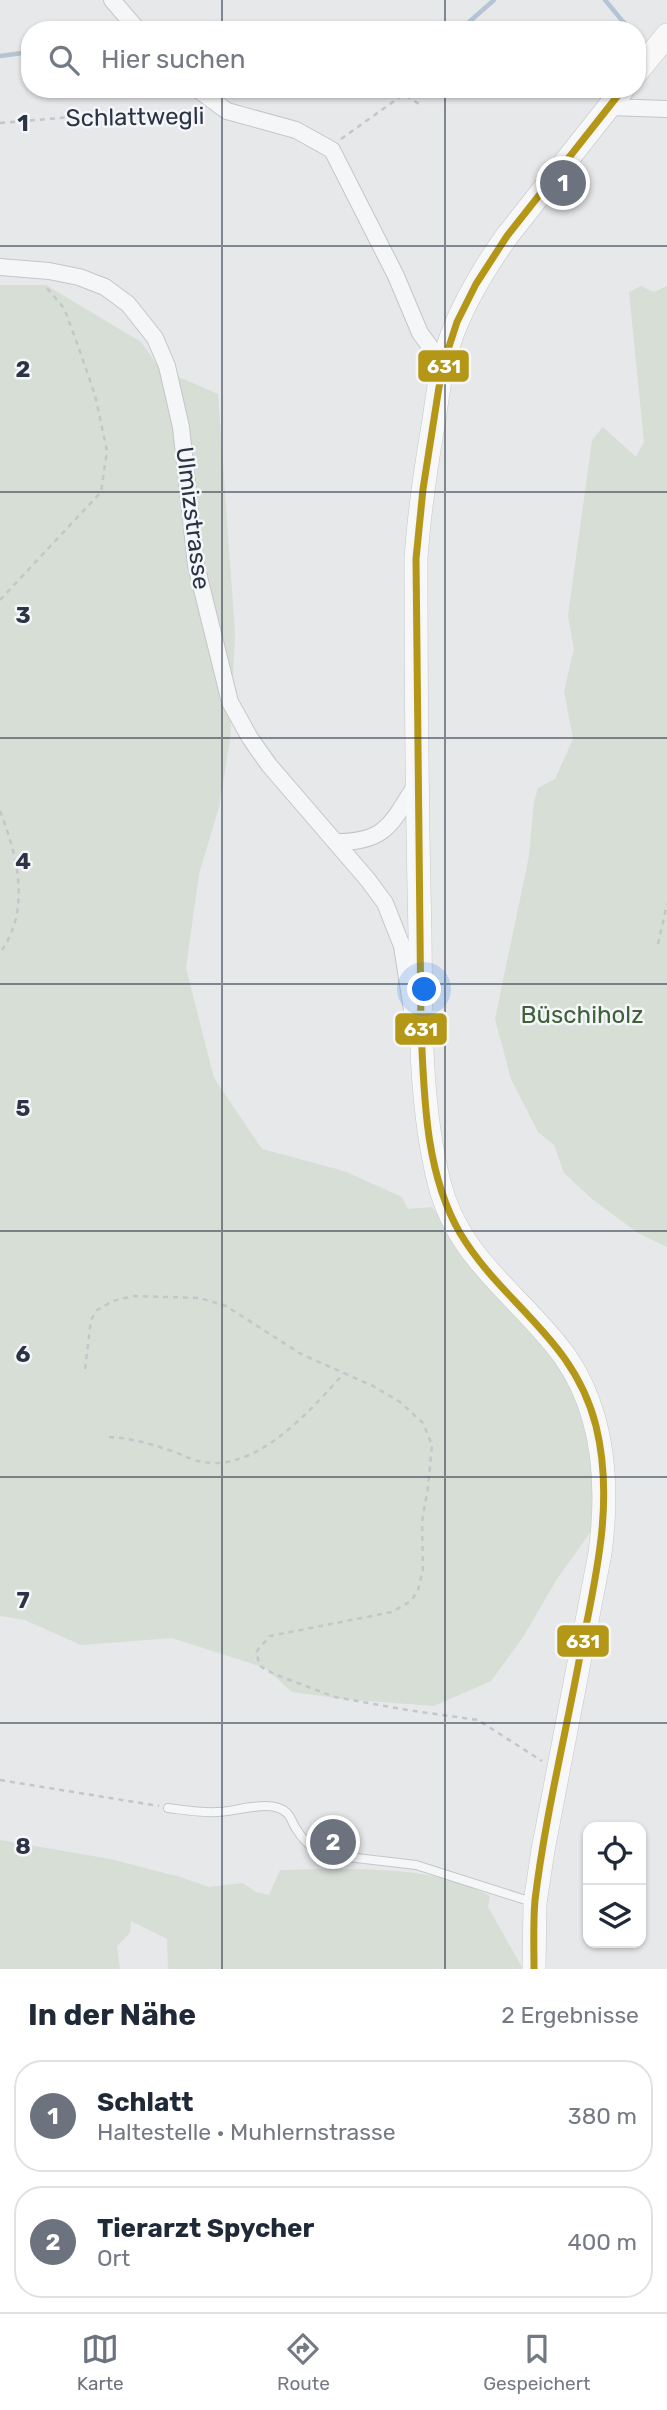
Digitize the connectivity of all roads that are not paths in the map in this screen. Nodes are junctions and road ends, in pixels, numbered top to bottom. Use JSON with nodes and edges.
{"nodes":[{"id":1,"x":112,"y":0,"type":"edge"},
{"id":2,"x":130,"y":21,"type":"edge"},
{"id":3,"x":667,"y":35,"type":"edge"},
{"id":4,"x":646,"y":61,"type":"edge"},
{"id":5,"x":210,"y":98,"type":"edge"},
{"id":6,"x":616,"y":98,"type":"edge"},
{"id":7,"x":667,"y":109,"type":"edge"},
{"id":8,"x":0,"y":267,"type":"edge"},
{"id":9,"x":443,"y":364,"type":"junction"},
{"id":10,"x":418,"y":783,"type":"junction"},
{"id":11,"x":335,"y":842,"type":"junction"},
{"id":12,"x":422,"y":1046,"type":"junction"},
{"id":13,"x":168,"y":1808,"type":"road end"},
{"id":14,"x":535,"y":1903,"type":"junction"},
{"id":15,"x":534,"y":1969,"type":"edge"}],
"edges":[{"from":1,"to":2,"type":"street"},
{"from":3,"to":4,"type":"street"},
{"from":5,"to":9,"type":"street"},
{"from":6,"to":7,"type":"street"},
{"from":6,"to":9,"type":"street"},
{"from":8,"to":11,"type":"street","name":"Ulmizstrasse"},
{"from":9,"to":10,"type":"street"},
{"from":10,"to":11,"type":"street"},
{"from":10,"to":12,"type":"street"},
{"from":11,"to":12,"type":"street","name":"Ulmizstrasse"},
{"from":12,"to":14,"type":"street"},
{"from":13,"to":14,"type":"lane"},
{"from":14,"to":15,"type":"street"}]}
